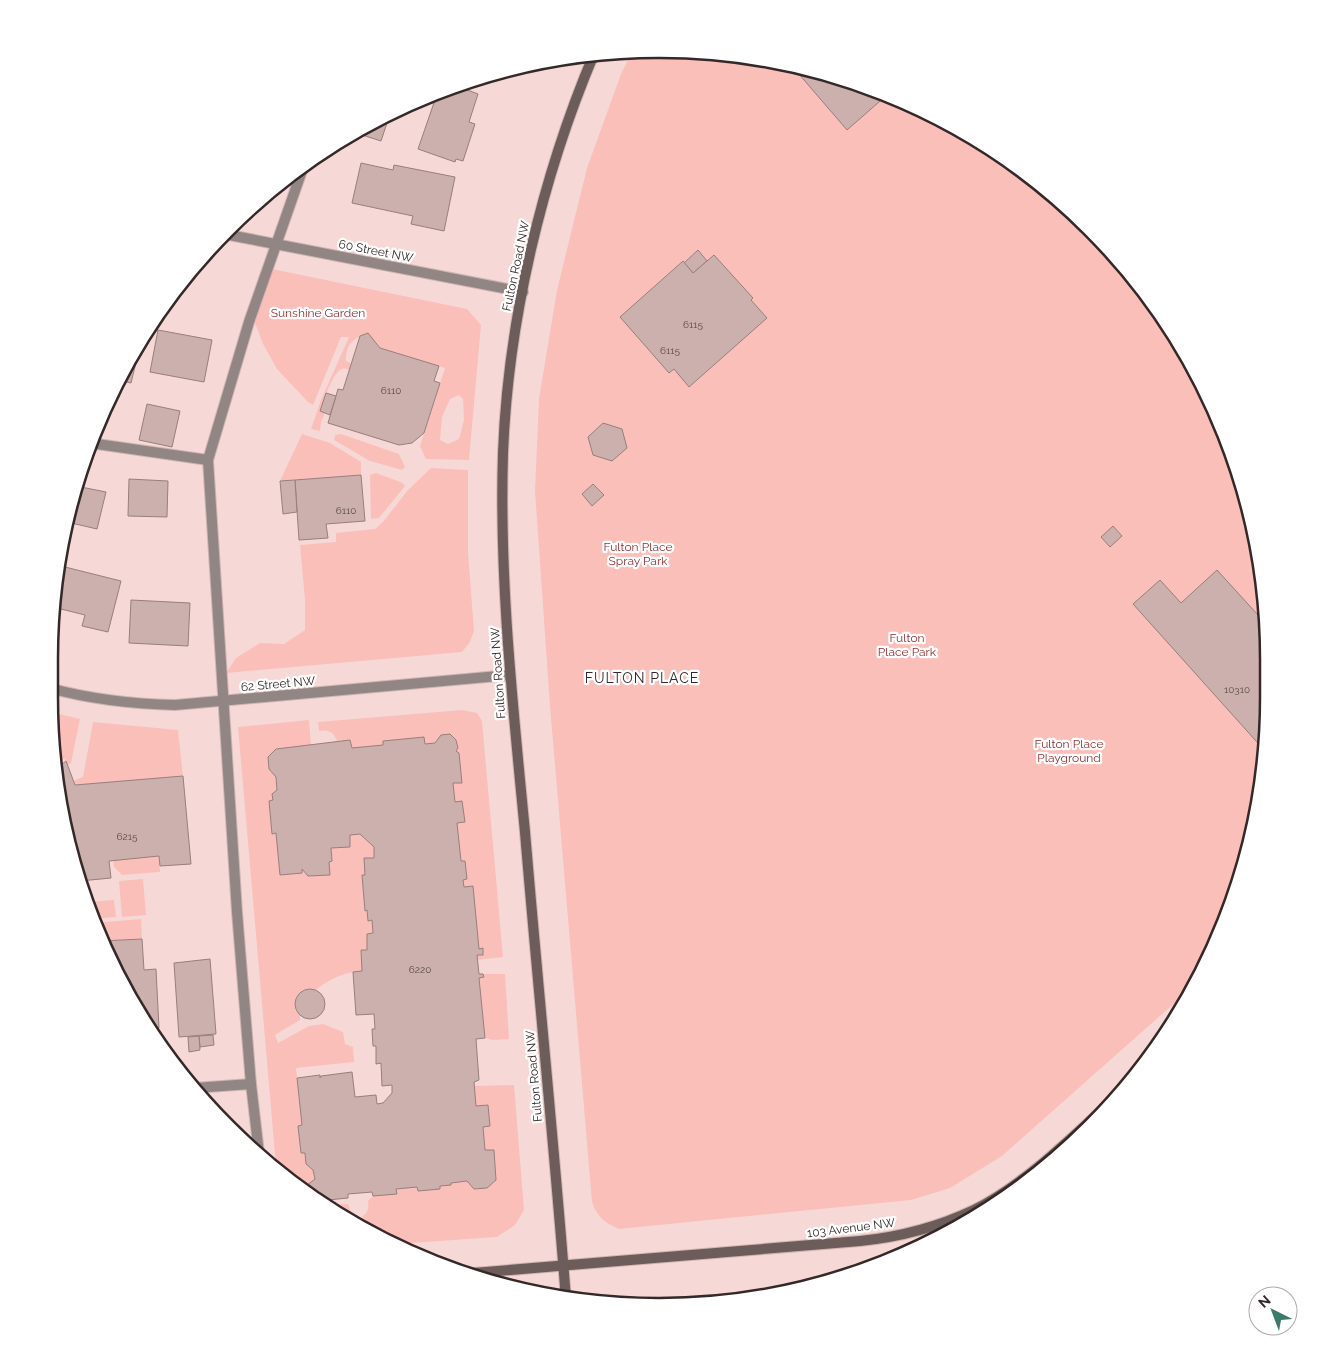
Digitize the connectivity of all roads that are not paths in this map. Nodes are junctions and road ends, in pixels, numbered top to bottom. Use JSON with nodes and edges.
{"nodes":[{"id":1,"x":591,"y":62,"type":"edge"},
{"id":2,"x":300,"y":177,"type":"edge"},
{"id":3,"x":232,"y":236,"type":"edge"},
{"id":4,"x":276,"y":244,"type":"junction"},
{"id":5,"x":523,"y":292,"type":"junction"},
{"id":6,"x":97,"y":444,"type":"edge"},
{"id":7,"x":208,"y":460,"type":"junction"},
{"id":8,"x":510,"y":675,"type":"junction"},
{"id":9,"x":58,"y":690,"type":"edge"},
{"id":10,"x":223,"y":701,"type":"junction"},
{"id":11,"x":251,"y":1084,"type":"junction"},
{"id":12,"x":202,"y":1087,"type":"edge"},
{"id":13,"x":258,"y":1145,"type":"edge"},
{"id":14,"x":970,"y":1211,"type":"edge"},
{"id":15,"x":564,"y":1266,"type":"junction"},
{"id":16,"x":483,"y":1272,"type":"edge"},
{"id":17,"x":565,"y":1291,"type":"edge"}],
"edges":[{"from":1,"to":5,"type":"street","name":"Fulton Road NW"},
{"from":2,"to":4,"type":"street"},
{"from":3,"to":4,"type":"street","name":"60 Street NW"},
{"from":4,"to":5,"type":"street","name":"60 Street NW"},
{"from":4,"to":7,"type":"street"},
{"from":5,"to":8,"type":"street","name":"Fulton Road NW"},
{"from":6,"to":7,"type":"street"},
{"from":7,"to":10,"type":"street"},
{"from":8,"to":10,"type":"street","name":"62 Street NW"},
{"from":8,"to":15,"type":"street","name":"Fulton Road NW"},
{"from":9,"to":10,"type":"street","name":"62 Street NW"},
{"from":10,"to":11,"type":"street"},
{"from":11,"to":12,"type":"street"},
{"from":11,"to":13,"type":"street"},
{"from":14,"to":15,"type":"street","name":"103 Avenue NW"},
{"from":15,"to":16,"type":"street","name":"103 Avenue NW"},
{"from":15,"to":17,"type":"street","name":"Fulton Road NW"}]}
